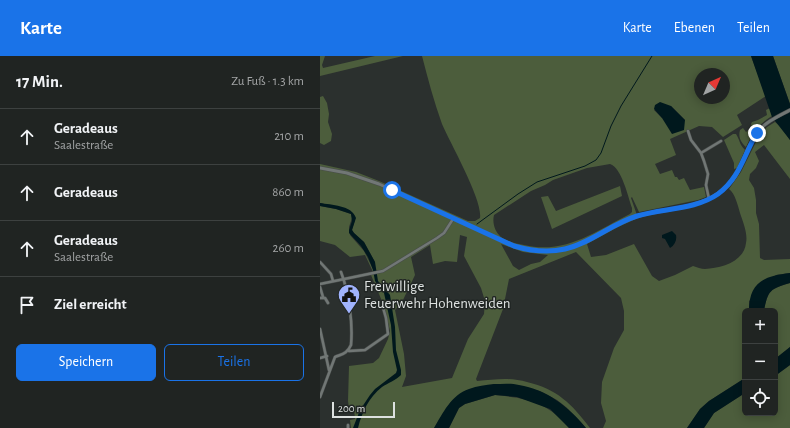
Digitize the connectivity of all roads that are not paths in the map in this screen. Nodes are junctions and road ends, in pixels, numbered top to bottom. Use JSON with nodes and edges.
{"nodes":[{"id":1,"x":790,"y":110,"type":"edge"},
{"id":2,"x":688,"y":131,"type":"dead end"},
{"id":3,"x":721,"y":142,"type":"dead end"},
{"id":4,"x":701,"y":153,"type":"junction"},
{"id":5,"x":320,"y":168,"type":"edge"},
{"id":6,"x":709,"y":199,"type":"junction"},
{"id":7,"x":453,"y":219,"type":"junction"},
{"id":8,"x":320,"y":262,"type":"edge"},
{"id":9,"x":341,"y":272,"type":"dead end"},
{"id":10,"x":344,"y":280,"type":"junction"},
{"id":11,"x":333,"y":281,"type":"junction"},
{"id":12,"x":320,"y":286,"type":"edge"},
{"id":13,"x":321,"y":297,"type":"edge"},
{"id":14,"x":328,"y":303,"type":"dead end"},
{"id":15,"x":382,"y":304,"type":"dead end"},
{"id":16,"x":320,"y":329,"type":"edge"},
{"id":17,"x":348,"y":351,"type":"junction"},
{"id":18,"x":327,"y":357,"type":"junction"},
{"id":19,"x":335,"y":357,"type":"junction"},
{"id":20,"x":320,"y":358,"type":"edge"},
{"id":21,"x":329,"y":371,"type":"junction"},
{"id":22,"x":320,"y":397,"type":"edge"}],
"edges":[{"from":1,"to":6,"type":"street"},
{"from":2,"to":4,"type":"street"},
{"from":3,"to":4,"type":"street"},
{"from":4,"to":6,"type":"street"},
{"from":5,"to":7,"type":"street"},
{"from":6,"to":7,"type":"street"},
{"from":7,"to":10,"type":"street"},
{"from":8,"to":11,"type":"street"},
{"from":9,"to":10,"type":"street"},
{"from":10,"to":11,"type":"street"},
{"from":10,"to":17,"type":"street"},
{"from":11,"to":12,"type":"street"},
{"from":12,"to":13,"type":"street"},
{"from":13,"to":14,"type":"street"},
{"from":15,"to":17,"type":"street"},
{"from":16,"to":18,"type":"street"},
{"from":17,"to":19,"type":"street"},
{"from":18,"to":19,"type":"street"},
{"from":18,"to":20,"type":"street"},
{"from":18,"to":21,"type":"street"},
{"from":19,"to":21,"type":"street"},
{"from":21,"to":22,"type":"street"}]}
